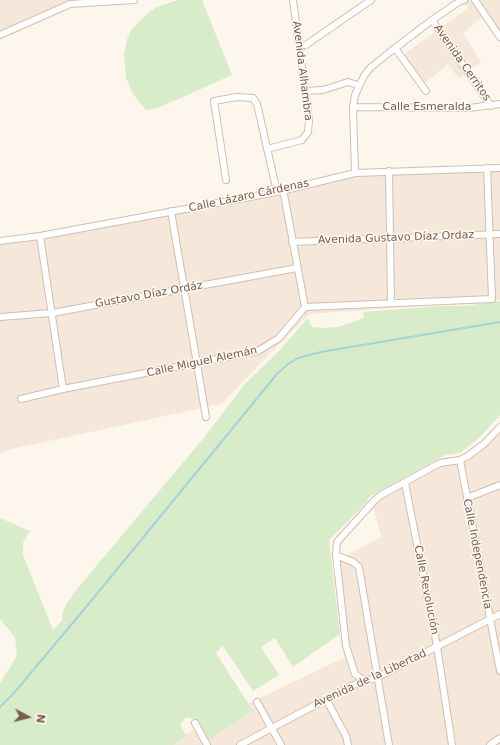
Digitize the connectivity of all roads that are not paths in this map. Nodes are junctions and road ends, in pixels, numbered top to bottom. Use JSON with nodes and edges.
{"nodes":[{"id":1,"x":134,"y":0,"type":"edge"},
{"id":2,"x":293,"y":0,"type":"edge"},
{"id":3,"x":371,"y":0,"type":"edge"},
{"id":4,"x":462,"y":0,"type":"edge"},
{"id":5,"x":475,"y":0,"type":"edge"},
{"id":6,"x":432,"y":20,"type":"junction"},
{"id":7,"x":0,"y":35,"type":"edge"},
{"id":8,"x":500,"y":36,"type":"edge"},
{"id":9,"x":395,"y":48,"type":"junction"},
{"id":10,"x":300,"y":49,"type":"junction"},
{"id":11,"x":358,"y":85,"type":"junction"},
{"id":12,"x":305,"y":91,"type":"junction"},
{"id":13,"x":426,"y":91,"type":"dead end"},
{"id":14,"x":500,"y":104,"type":"edge"},
{"id":15,"x":353,"y":106,"type":"junction"},
{"id":16,"x":491,"y":106,"type":"junction"},
{"id":17,"x":268,"y":149,"type":"junction"},
{"id":18,"x":487,"y":168,"type":"junction"},
{"id":19,"x":500,"y":168,"type":"edge"},
{"id":20,"x":389,"y":171,"type":"junction"},
{"id":21,"x":355,"y":173,"type":"junction"},
{"id":22,"x":226,"y":180,"type":"dead end"},
{"id":23,"x":280,"y":191,"type":"junction"},
{"id":24,"x":171,"y":212,"type":"junction"},
{"id":25,"x":490,"y":234,"type":"junction"},
{"id":26,"x":500,"y":234,"type":"edge"},
{"id":27,"x":40,"y":236,"type":"junction"},
{"id":28,"x":390,"y":238,"type":"junction"},
{"id":29,"x":0,"y":241,"type":"edge"},
{"id":30,"x":292,"y":242,"type":"junction"},
{"id":31,"x":297,"y":268,"type":"junction"},
{"id":32,"x":184,"y":288,"type":"junction"},
{"id":33,"x":391,"y":303,"type":"junction"},
{"id":34,"x":306,"y":307,"type":"junction"},
{"id":35,"x":52,"y":312,"type":"junction"},
{"id":36,"x":0,"y":317,"type":"edge"},
{"id":37,"x":197,"y":364,"type":"junction"},
{"id":38,"x":63,"y":389,"type":"junction"},
{"id":39,"x":21,"y":399,"type":"dead end"},
{"id":40,"x":206,"y":417,"type":"dead end"},
{"id":41,"x":500,"y":427,"type":"edge"},
{"id":42,"x":460,"y":460,"type":"junction"},
{"id":43,"x":405,"y":483,"type":"junction"},
{"id":44,"x":500,"y":485,"type":"edge"},
{"id":45,"x":467,"y":498,"type":"junction"},
{"id":46,"x":336,"y":555,"type":"junction"},
{"id":47,"x":500,"y":614,"type":"edge"},
{"id":48,"x":490,"y":619,"type":"junction"},
{"id":49,"x":437,"y":646,"type":"junction"},
{"id":50,"x":500,"y":671,"type":"edge"},
{"id":51,"x":378,"y":677,"type":"junction"},
{"id":52,"x":368,"y":680,"type":"junction"},
{"id":53,"x":326,"y":699,"type":"junction"},
{"id":54,"x":257,"y":702,"type":"dead end"},
{"id":55,"x":195,"y":723,"type":"dead end"},
{"id":56,"x":271,"y":727,"type":"junction"},
{"id":57,"x":500,"y":738,"type":"edge"},
{"id":58,"x":207,"y":745,"type":"edge"},
{"id":59,"x":240,"y":745,"type":"edge"},
{"id":60,"x":281,"y":745,"type":"edge"},
{"id":61,"x":348,"y":745,"type":"edge"},
{"id":62,"x":389,"y":745,"type":"edge"},
{"id":63,"x":452,"y":745,"type":"edge"},
{"id":64,"x":490,"y":745,"type":"edge"}],
"edges":[{"from":1,"to":7,"type":"street"},
{"from":2,"to":10,"type":"street","name":"Avenida Alhambra"},
{"from":3,"to":10,"type":"street"},
{"from":4,"to":6,"type":"street"},
{"from":5,"to":8,"type":"street"},
{"from":6,"to":9,"type":"street"},
{"from":6,"to":16,"type":"street","name":"Avenida Cerritos"},
{"from":9,"to":11,"type":"street"},
{"from":9,"to":13,"type":"street"},
{"from":10,"to":12,"type":"street","name":"Avenida Alhambra"},
{"from":11,"to":12,"type":"street"},
{"from":11,"to":15,"type":"street"},
{"from":12,"to":17,"type":"street","name":"Avenida Alhambra"},
{"from":14,"to":16,"type":"street","name":"Calle Esmeralda"},
{"from":15,"to":16,"type":"street","name":"Calle Esmeralda"},
{"from":15,"to":21,"type":"street"},
{"from":17,"to":22,"type":"street"},
{"from":17,"to":23,"type":"street"},
{"from":18,"to":19,"type":"street","name":"Calle Lázaro Cárdenas"},
{"from":18,"to":20,"type":"street","name":"Calle Lázaro Cárdenas"},
{"from":18,"to":25,"type":"street"},
{"from":20,"to":21,"type":"street","name":"Calle Lázaro Cárdenas"},
{"from":20,"to":28,"type":"street"},
{"from":21,"to":23,"type":"street","name":"Calle Lázaro Cárdenas"},
{"from":23,"to":24,"type":"street","name":"Calle Lázaro Cárdenas"},
{"from":23,"to":30,"type":"street"},
{"from":24,"to":27,"type":"street","name":"Calle Lázaro Cárdenas"},
{"from":24,"to":32,"type":"street"},
{"from":25,"to":26,"type":"street","name":"Avenida Gustavo Díaz Ordaz"},
{"from":25,"to":28,"type":"street","name":"Avenida Gustavo Díaz Ordaz"},
{"from":25,"to":33,"type":"street"},
{"from":27,"to":29,"type":"street","name":"Calle Lázaro Cárdenas"},
{"from":27,"to":35,"type":"street"},
{"from":28,"to":30,"type":"street","name":"Avenida Gustavo Díaz Ordaz"},
{"from":28,"to":33,"type":"street"},
{"from":30,"to":31,"type":"street"},
{"from":31,"to":32,"type":"street","name":"Gustavo Díaz Ordáz"},
{"from":31,"to":34,"type":"street"},
{"from":32,"to":35,"type":"street","name":"Gustavo Díaz Ordáz"},
{"from":32,"to":37,"type":"street"},
{"from":33,"to":34,"type":"street"},
{"from":34,"to":37,"type":"street","name":"Calle Miguel Alemán"},
{"from":35,"to":36,"type":"street","name":"Gustavo Díaz Ordáz"},
{"from":35,"to":38,"type":"street"},
{"from":37,"to":38,"type":"street","name":"Calle Miguel Alemán"},
{"from":37,"to":40,"type":"street"},
{"from":38,"to":39,"type":"street","name":"Calle Miguel Alemán"},
{"from":41,"to":42,"type":"street"},
{"from":42,"to":43,"type":"street"},
{"from":42,"to":45,"type":"street","name":"Calle Independencia"},
{"from":43,"to":46,"type":"street"},
{"from":43,"to":49,"type":"street","name":"Calle Revolución"},
{"from":44,"to":45,"type":"street"},
{"from":45,"to":48,"type":"street","name":"Calle Independencia"},
{"from":46,"to":51,"type":"street"},
{"from":46,"to":52,"type":"street"},
{"from":47,"to":48,"type":"street","name":"Avenida de la Libertad"},
{"from":48,"to":49,"type":"street","name":"Avenida de la Libertad"},
{"from":48,"to":50,"type":"street","name":"Calle Independencia"},
{"from":49,"to":51,"type":"street","name":"Avenida de la Libertad"},
{"from":49,"to":63,"type":"street","name":"Calle Revolución"},
{"from":51,"to":52,"type":"street","name":"Avenida de la Libertad"},
{"from":51,"to":62,"type":"street"},
{"from":52,"to":53,"type":"street","name":"Avenida de la Libertad"},
{"from":53,"to":56,"type":"street","name":"Avenida de la Libertad"},
{"from":53,"to":61,"type":"street"},
{"from":54,"to":56,"type":"street"},
{"from":55,"to":58,"type":"street"},
{"from":56,"to":59,"type":"street","name":"Avenida de la Libertad"},
{"from":56,"to":60,"type":"street"},
{"from":57,"to":64,"type":"street"}]}
